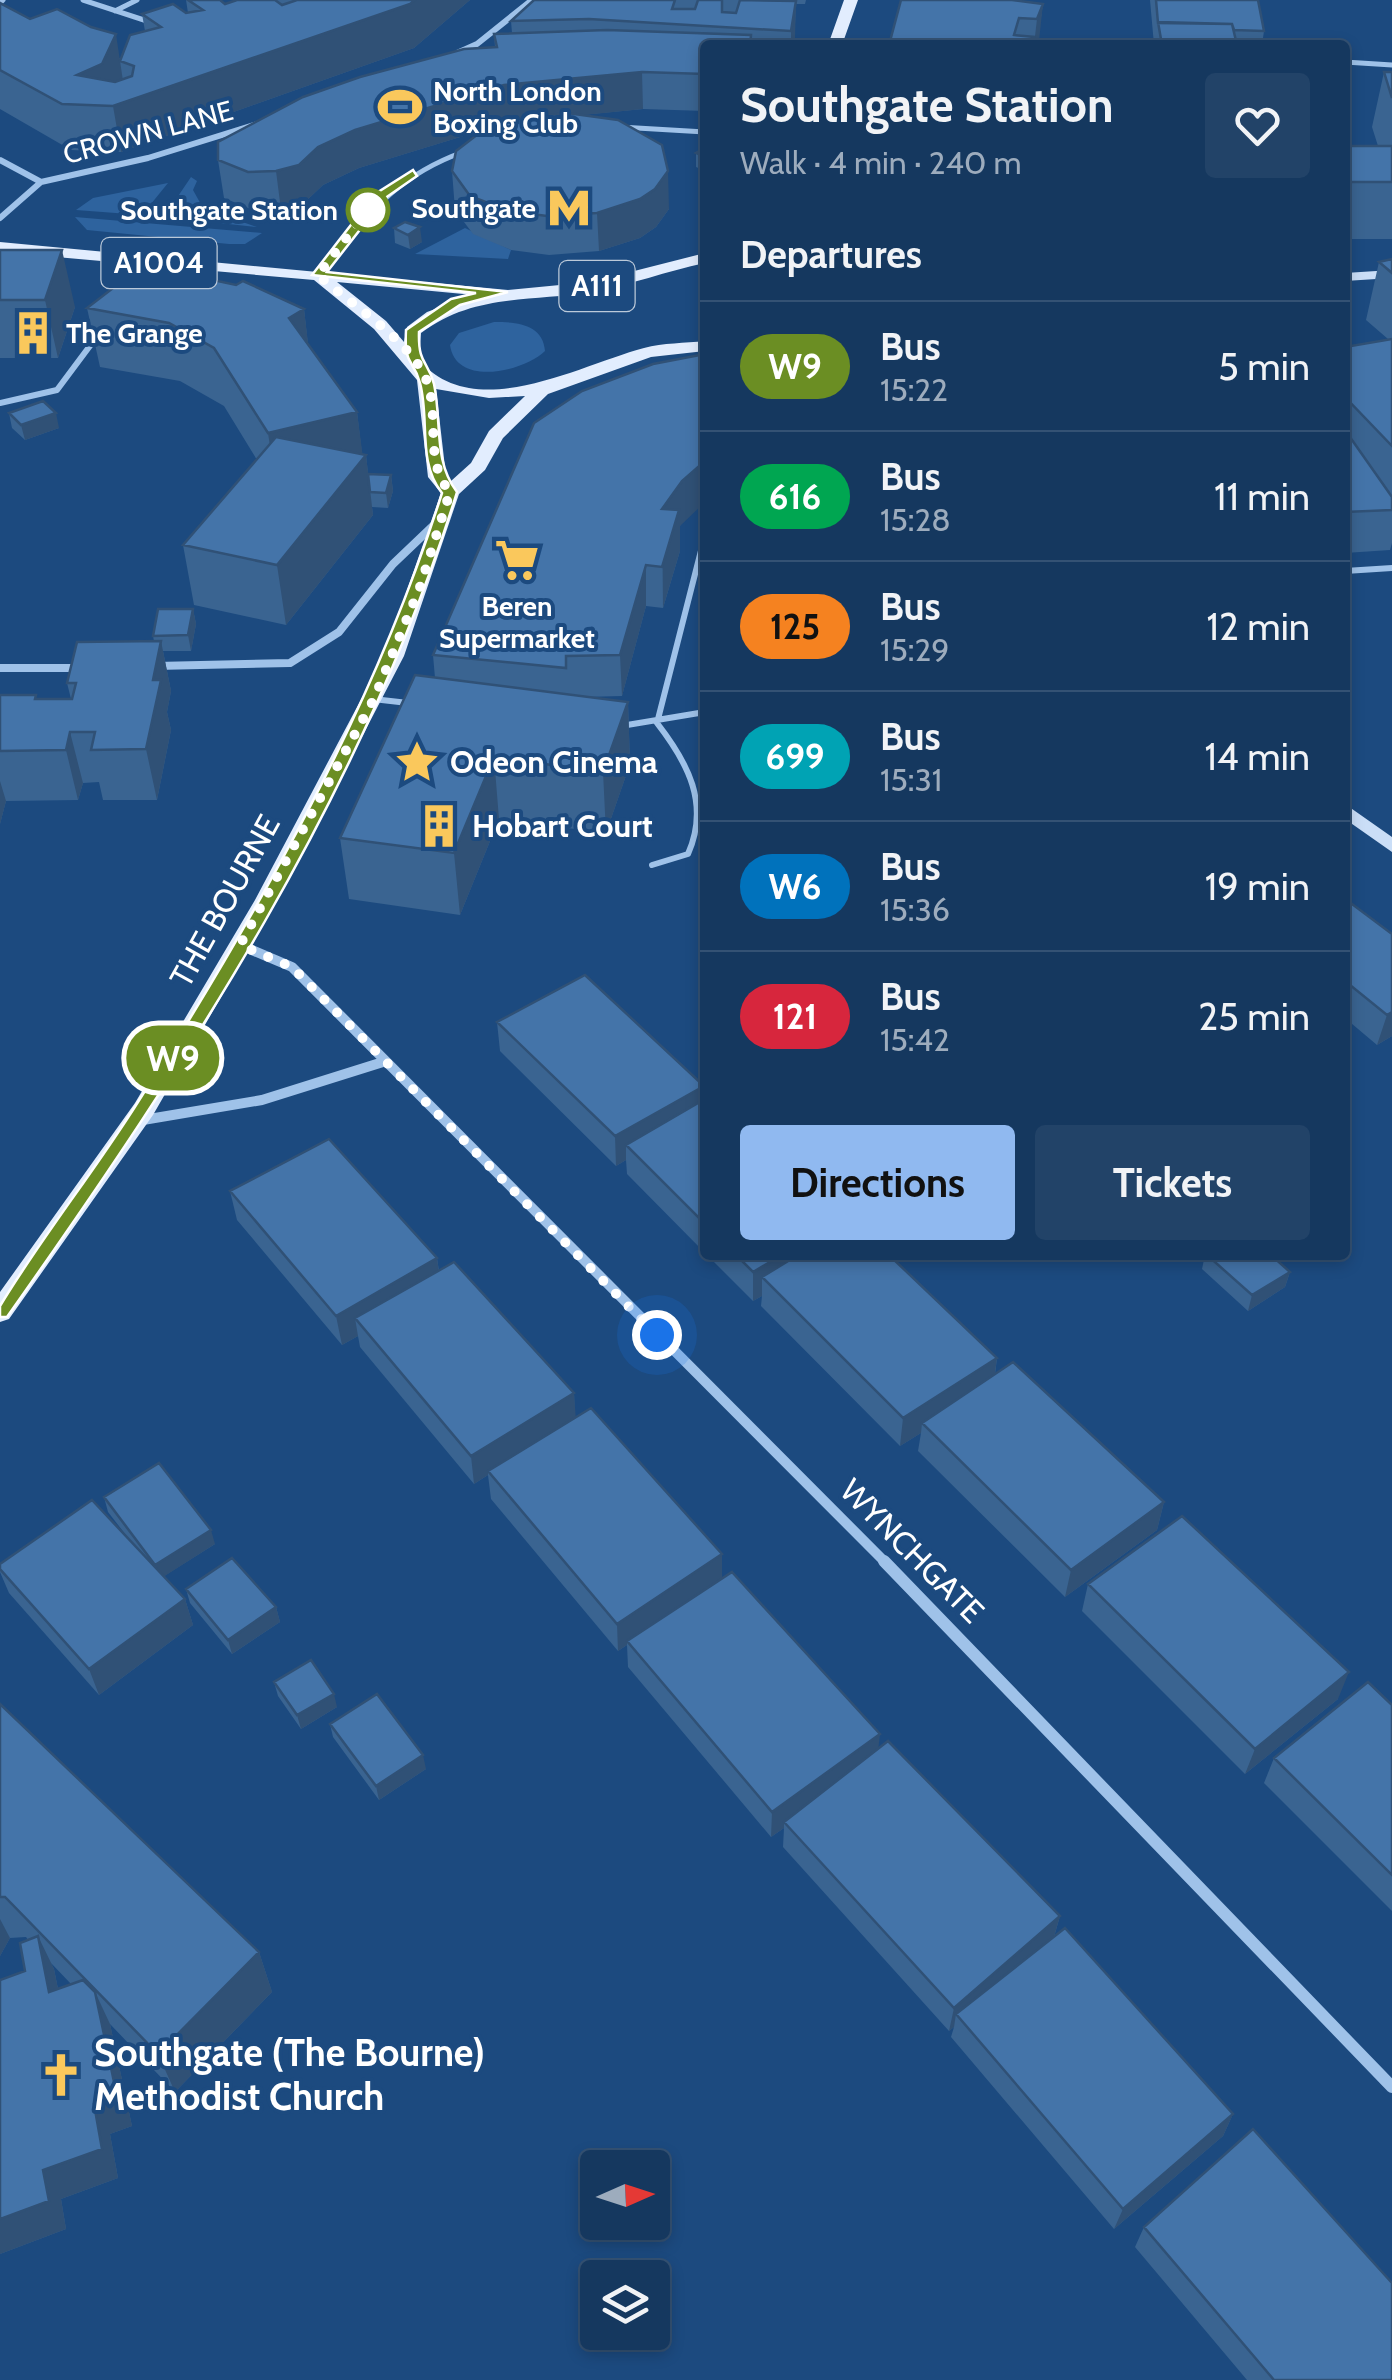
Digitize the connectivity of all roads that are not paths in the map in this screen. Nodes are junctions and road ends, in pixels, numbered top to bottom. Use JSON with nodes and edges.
{"nodes":[{"id":1,"x":83,"y":0,"type":"edge"},
{"id":2,"x":136,"y":0,"type":"edge"},
{"id":3,"x":532,"y":0,"type":"edge"},
{"id":4,"x":851,"y":0,"type":"edge"},
{"id":5,"x":116,"y":11,"type":"junction"},
{"id":6,"x":153,"y":23,"type":"edge"},
{"id":7,"x":837,"y":40,"type":"edge"},
{"id":8,"x":451,"y":56,"type":"edge"},
{"id":9,"x":1350,"y":62,"type":"edge"},
{"id":10,"x":1392,"y":65,"type":"edge"},
{"id":11,"x":271,"y":119,"type":"edge"},
{"id":12,"x":614,"y":128,"type":"edge"},
{"id":13,"x":700,"y":132,"type":"edge"},
{"id":14,"x":475,"y":148,"type":"edge"},
{"id":15,"x":0,"y":160,"type":"edge"},
{"id":16,"x":41,"y":182,"type":"junction"},
{"id":17,"x":0,"y":218,"type":"edge"},
{"id":18,"x":0,"y":247,"type":"edge"},
{"id":19,"x":700,"y":257,"type":"edge"},
{"id":20,"x":1392,"y":274,"type":"edge"},
{"id":21,"x":318,"y":275,"type":"junction"},
{"id":22,"x":1350,"y":277,"type":"edge"},
{"id":23,"x":501,"y":292,"type":"junction"},
{"id":24,"x":116,"y":320,"type":"edge"},
{"id":25,"x":700,"y":347,"type":"edge"},
{"id":26,"x":412,"y":359,"type":"junction"},
{"id":27,"x":426,"y":380,"type":"junction"},
{"id":28,"x":542,"y":390,"type":"junction"},
{"id":29,"x":0,"y":403,"type":"edge"},
{"id":30,"x":450,"y":492,"type":"junction"},
{"id":31,"x":438,"y":520,"type":"junction"},
{"id":32,"x":700,"y":554,"type":"edge"},
{"id":33,"x":1392,"y":568,"type":"edge"},
{"id":34,"x":1350,"y":571,"type":"edge"},
{"id":35,"x":102,"y":667,"type":"edge"},
{"id":36,"x":134,"y":667,"type":"edge"},
{"id":37,"x":0,"y":668,"type":"edge"},
{"id":38,"x":374,"y":699,"type":"junction"},
{"id":39,"x":411,"y":704,"type":"edge"},
{"id":40,"x":700,"y":713,"type":"edge"},
{"id":41,"x":657,"y":722,"type":"junction"},
{"id":42,"x":618,"y":726,"type":"edge"},
{"id":43,"x":700,"y":800,"type":"edge"},
{"id":44,"x":1350,"y":814,"type":"edge"},
{"id":45,"x":700,"y":825,"type":"edge"},
{"id":46,"x":1392,"y":846,"type":"edge"},
{"id":47,"x":652,"y":865,"type":"dead end"},
{"id":48,"x":240,"y":945,"type":"junction"},
{"id":49,"x":383,"y":1062,"type":"junction"},
{"id":50,"x":135,"y":1122,"type":"junction"},
{"id":51,"x":0,"y":1312,"type":"edge"},
{"id":52,"x":1392,"y":2088,"type":"edge"}],
"edges":[{"from":1,"to":5,"type":"lane"},
{"from":2,"to":5,"type":"lane"},
{"from":3,"to":8,"type":"street"},
{"from":4,"to":7,"type":"main road"},
{"from":5,"to":6,"type":"lane"},
{"from":9,"to":10,"type":"lane"},
{"from":11,"to":16,"type":"street","name":"CROWN LANE"},
{"from":12,"to":13,"type":"lane"},
{"from":14,"to":21,"type":"lane"},
{"from":15,"to":16,"type":"street"},
{"from":16,"to":17,"type":"street","name":"CROWN LANE"},
{"from":18,"to":21,"type":"main road","number":"A1004"},
{"from":19,"to":23,"type":"main road","number":"A111"},
{"from":20,"to":22,"type":"street"},
{"from":21,"to":23,"type":"main road","number":"A1004"},
{"from":21,"to":26,"type":"main road"},
{"from":23,"to":26,"type":"main road","number":"A111"},
{"from":24,"to":29,"type":"street"},
{"from":25,"to":28,"type":"main road","number":"A111"},
{"from":26,"to":27,"type":"main road"},
{"from":27,"to":28,"type":"main road","number":"A111"},
{"from":27,"to":30,"type":"main road"},
{"from":28,"to":30,"type":"main road","name":"THE BOURNE","number":"A111"},
{"from":30,"to":31,"type":"main road","name":"THE BOURNE","number":"A111"},
{"from":31,"to":36,"type":"street"},
{"from":31,"to":38,"type":"main road","name":"THE BOURNE","number":"A111"},
{"from":32,"to":41,"type":"lane"},
{"from":33,"to":34,"type":"lane"},
{"from":35,"to":37,"type":"street"},
{"from":38,"to":39,"type":"lane"},
{"from":38,"to":48,"type":"main road","name":"THE BOURNE","number":"A111"},
{"from":40,"to":41,"type":"lane"},
{"from":41,"to":42,"type":"lane"},
{"from":41,"to":43,"type":"lane"},
{"from":44,"to":46,"type":"street"},
{"from":45,"to":47,"type":"lane"},
{"from":48,"to":49,"type":"street","name":"WYNCHGATE"},
{"from":48,"to":50,"type":"main road","name":"THE BOURNE","number":"A111"},
{"from":49,"to":50,"type":"street"},
{"from":49,"to":52,"type":"street","name":"WYNCHGATE"},
{"from":50,"to":51,"type":"main road","name":"THE BOURNE","number":"A111"}]}
